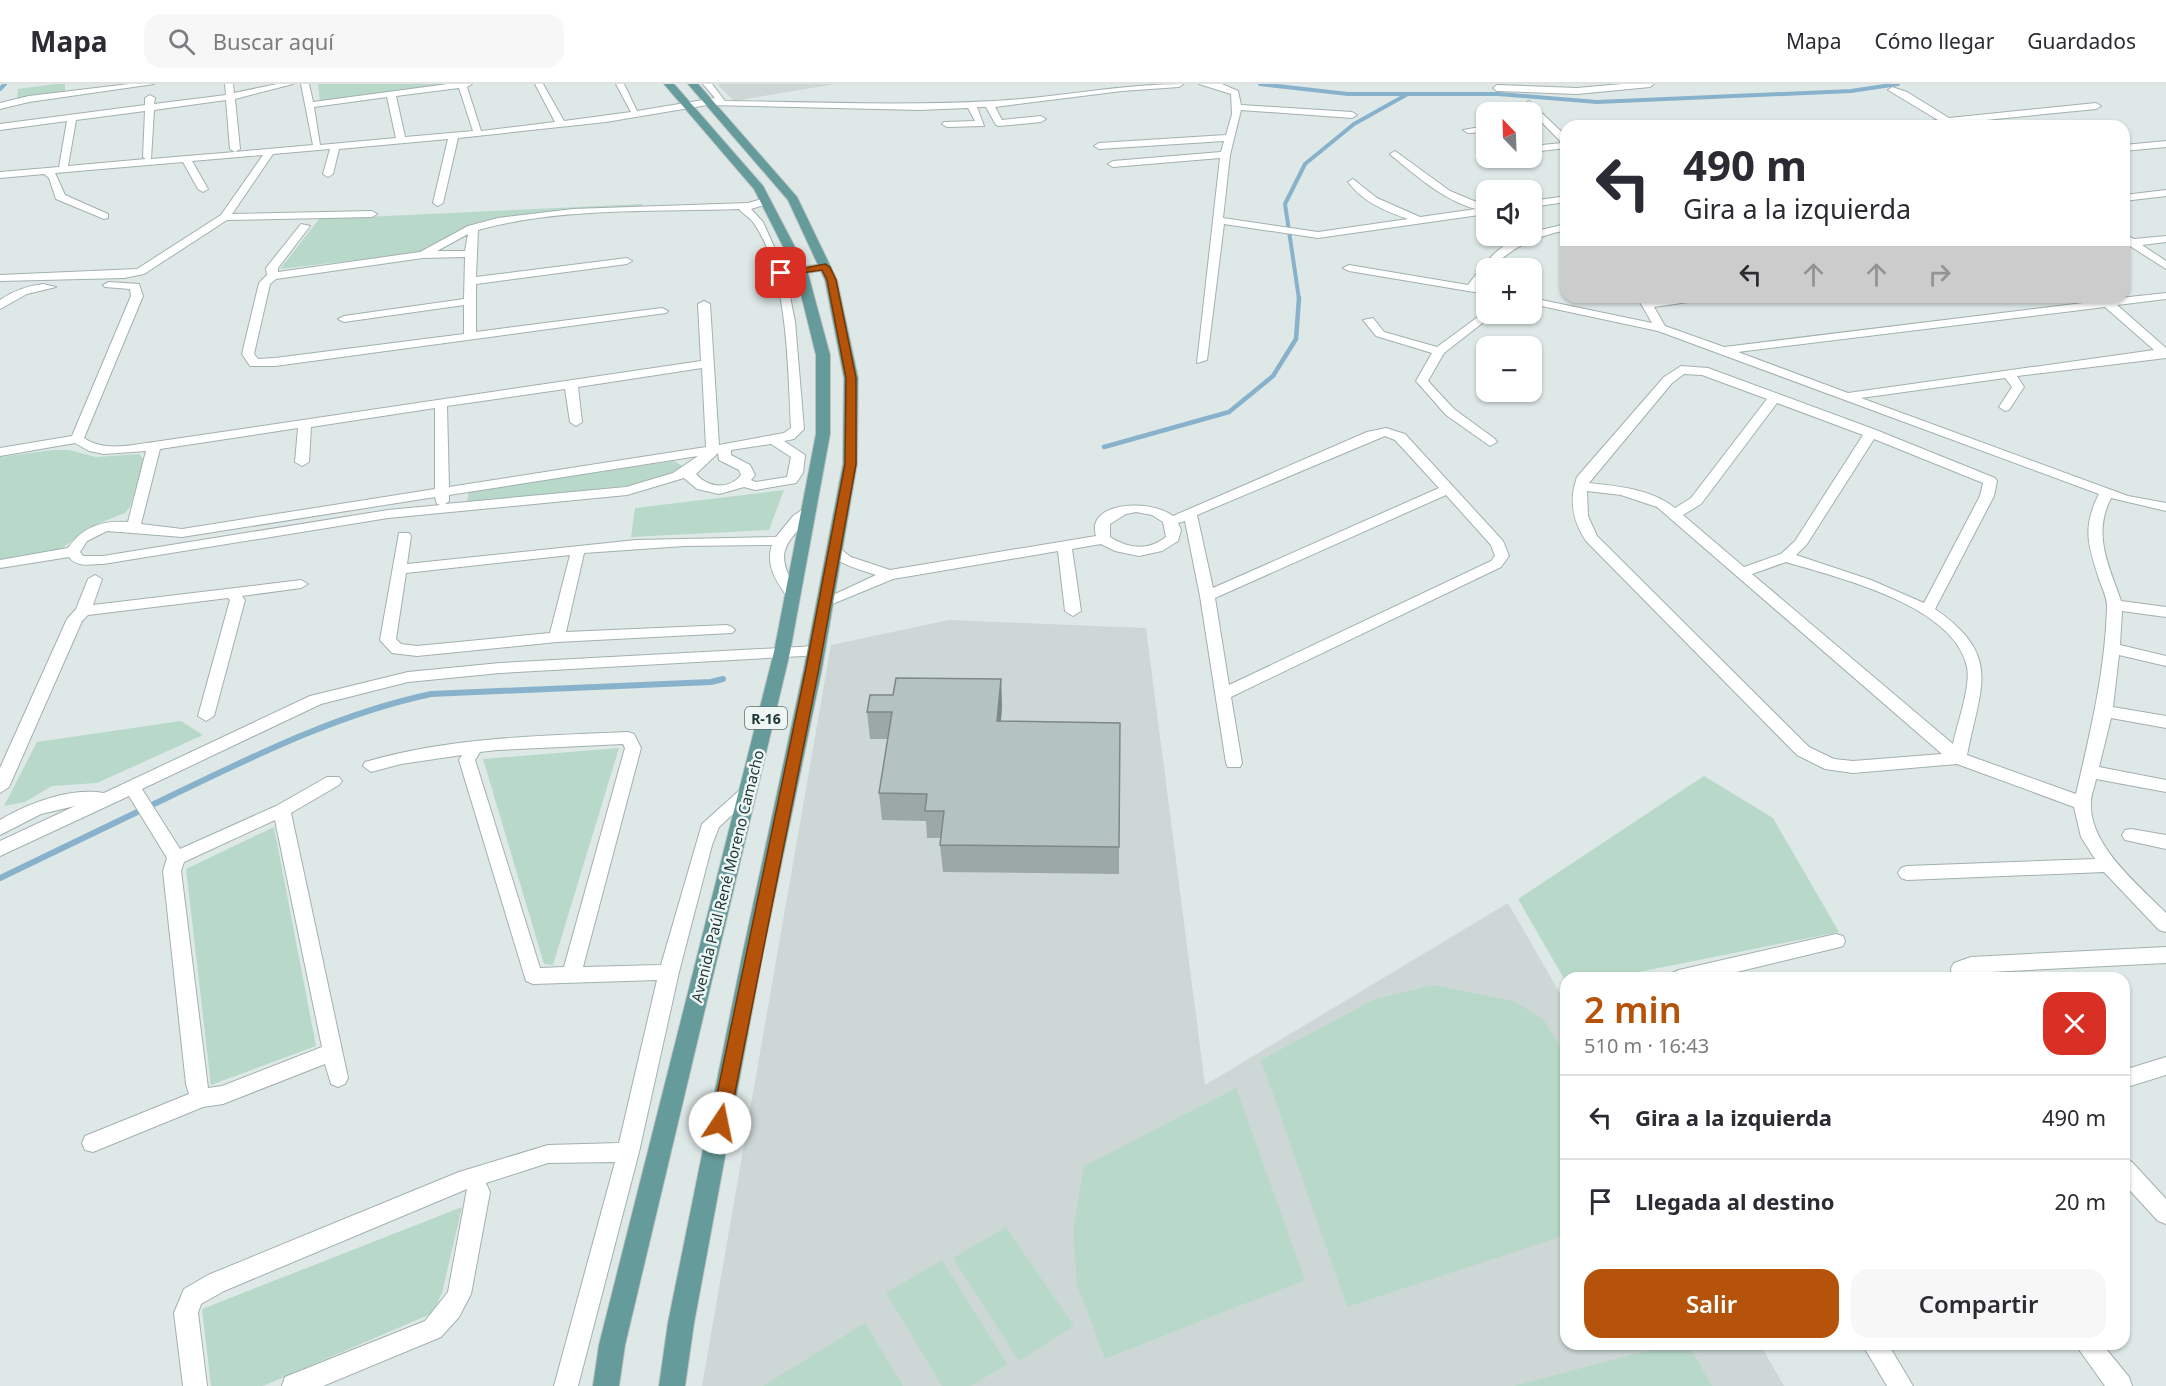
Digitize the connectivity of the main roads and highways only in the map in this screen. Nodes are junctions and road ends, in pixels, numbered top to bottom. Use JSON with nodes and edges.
{"nodes":[{"id":1,"x":669,"y":84,"type":"edge"},
{"id":2,"x":693,"y":84,"type":"edge"},
{"id":3,"x":606,"y":1386,"type":"edge"},
{"id":4,"x":672,"y":1386,"type":"edge"}],
"edges":[{"from":1,"to":3,"type":"main road","name":"Avenida Paúl René Moreno Camacho","number":"R-16"},
{"from":2,"to":4,"type":"main road","number":"R-16"}]}
